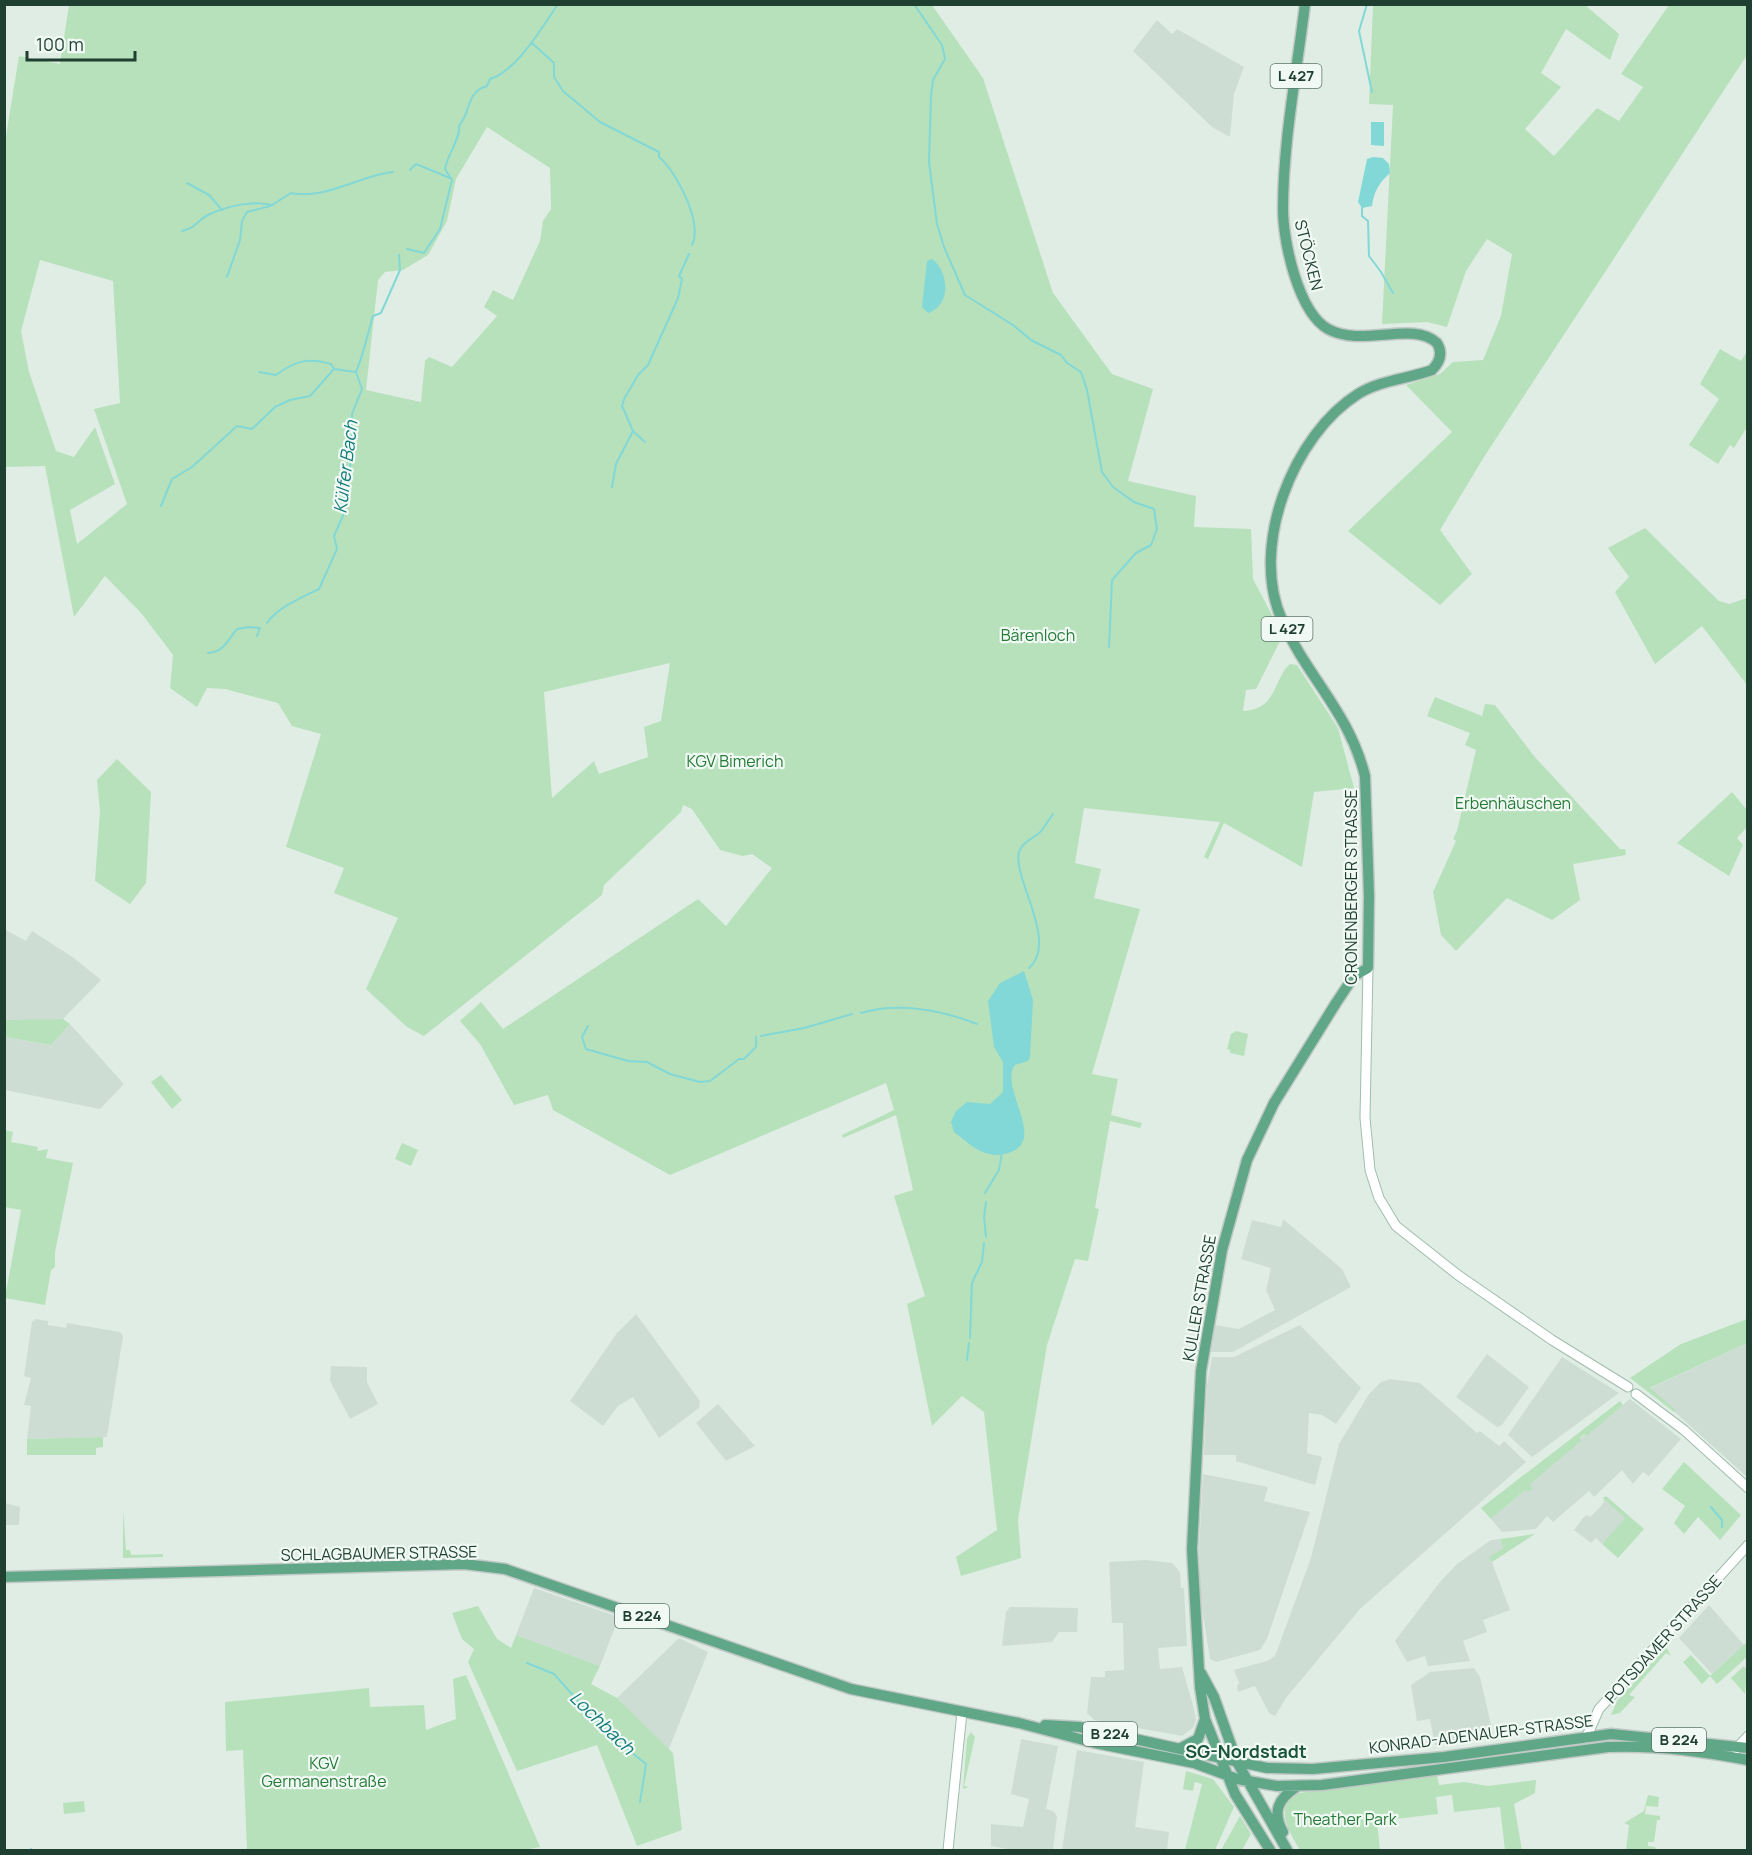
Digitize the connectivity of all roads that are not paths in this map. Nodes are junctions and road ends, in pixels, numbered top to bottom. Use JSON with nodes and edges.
{"nodes":[{"id":1,"x":1305,"y":4,"type":"edge"},
{"id":2,"x":1429,"y":336,"type":"joint"},
{"id":3,"x":1368,"y":968,"type":"junction"},
{"id":4,"x":1628,"y":1387,"type":"dead end"},
{"id":5,"x":1636,"y":1394,"type":"dead end"},
{"id":6,"x":1748,"y":1488,"type":"edge"},
{"id":7,"x":1748,"y":1545,"type":"edge"},
{"id":8,"x":4,"y":1577,"type":"edge"},
{"id":9,"x":1201,"y":1673,"type":"junction"},
{"id":10,"x":962,"y":1712,"type":"junction"},
{"id":11,"x":1205,"y":1719,"type":"junction"},
{"id":12,"x":1019,"y":1723,"type":"junction"},
{"id":13,"x":1748,"y":1736,"type":"edge"},
{"id":14,"x":1586,"y":1738,"type":"junction"},
{"id":15,"x":1181,"y":1748,"type":"junction"},
{"id":16,"x":1743,"y":1748,"type":"edge"},
{"id":17,"x":1716,"y":1754,"type":"junction"},
{"id":18,"x":1221,"y":1760,"type":"junction"},
{"id":19,"x":1748,"y":1760,"type":"edge"},
{"id":20,"x":1198,"y":1764,"type":"junction"},
{"id":21,"x":1238,"y":1774,"type":"junction"},
{"id":22,"x":1296,"y":1787,"type":"junction"},
{"id":23,"x":948,"y":1851,"type":"edge"},
{"id":24,"x":1270,"y":1851,"type":"edge"},
{"id":25,"x":1287,"y":1851,"type":"edge"},
{"id":26,"x":1293,"y":1851,"type":"edge"}],
"edges":[{"from":1,"to":2,"type":"main road","name":"STÖCKEN","number":"L 427"},
{"from":2,"to":3,"type":"main road","name":"CRONENBERGER STRASSE","number":"L 427"},
{"from":3,"to":4,"type":"main road","name":"CRONENBERGER STRASSE","number":"L 427"},
{"from":3,"to":9,"type":"main road","name":"KULLER STRASSE"},
{"from":5,"to":6,"type":"main road"},
{"from":7,"to":14,"type":"main road","name":"POTSDAMER STRASSE"},
{"from":8,"to":10,"type":"main road","name":"SCHLAGBAUMER STRASSE","number":"B 224"},
{"from":9,"to":11,"type":"main road","name":"KULLER STRASSE"},
{"from":9,"to":21,"type":"main road","name":"KULLER STRASSE"},
{"from":10,"to":12,"type":"main road","name":"SCHLAGBAUMER STRASSE","number":"B 224"},
{"from":10,"to":23,"type":"main road"},
{"from":11,"to":15,"type":"main road"},
{"from":11,"to":18,"type":"main road","name":"KULLER STRASSE"},
{"from":12,"to":15,"type":"main road","name":"SCHLAGBAUMER STRASSE","number":"B 224"},
{"from":12,"to":20,"type":"main road","name":"SCHLAGBAUMER STRASSE","number":"B 224"},
{"from":13,"to":16,"type":"main road"},
{"from":14,"to":16,"type":"main road","name":"KONRAD-ADENAUER-STRASSE","number":"B 224"},
{"from":14,"to":21,"type":"main road","name":"KONRAD-ADENAUER-STRASSE","number":"B 224"},
{"from":15,"to":18,"type":"main road","name":"SCHLAGBAUMER STRASSE","number":"B 224"},
{"from":16,"to":17,"type":"main road"},
{"from":17,"to":19,"type":"main road","name":"KONRAD-ADENAUER-STRASSE","number":"B 224"},
{"from":17,"to":22,"type":"main road","name":"KONRAD-ADENAUER-STRASSE","number":"B 224"},
{"from":18,"to":20,"type":"main road"},
{"from":18,"to":21,"type":"main road","name":"KONRAD-ADENAUER-STRASSE","number":"B 224"},
{"from":18,"to":21,"type":"main road","name":"KULLER STRASSE"},
{"from":20,"to":21,"type":"main road","name":"SCHLAGBAUMER STRASSE","number":"B 224"},
{"from":21,"to":22,"type":"main road","name":"KONRAD-ADENAUER-STRASSE","number":"B 224"},
{"from":21,"to":24,"type":"main road"},
{"from":21,"to":25,"type":"main road"},
{"from":22,"to":26,"type":"main road"}]}
